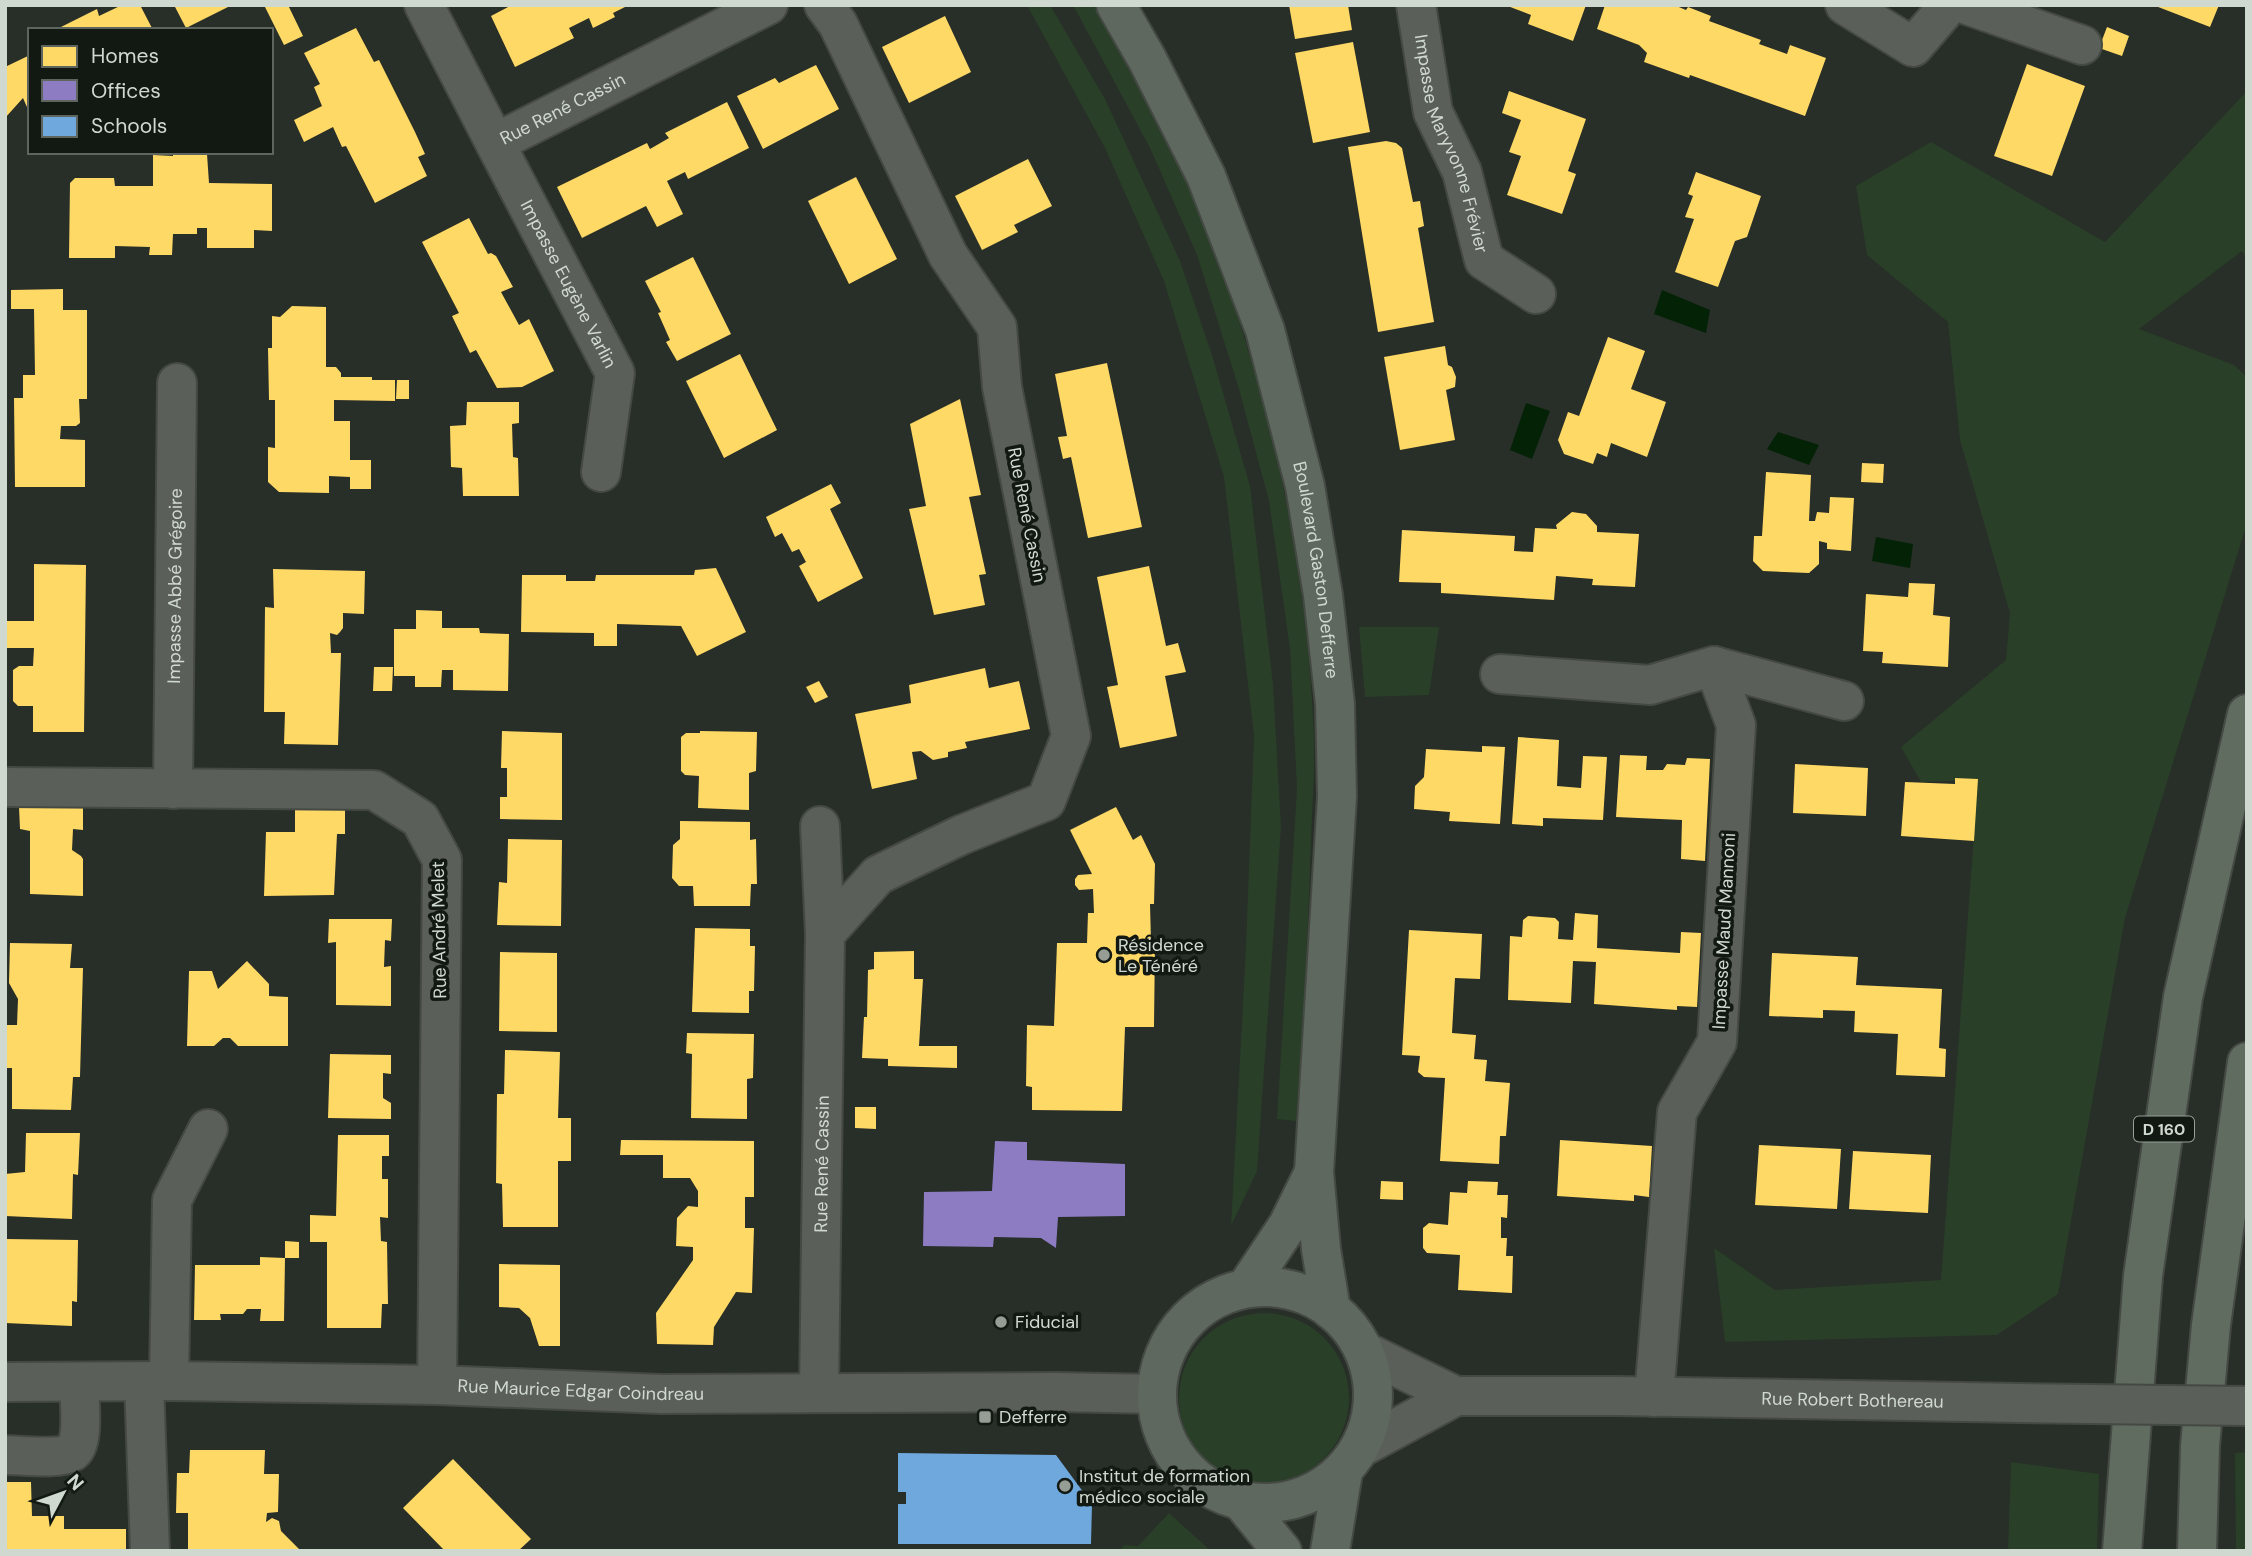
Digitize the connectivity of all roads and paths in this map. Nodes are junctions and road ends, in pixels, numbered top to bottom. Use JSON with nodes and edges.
{"nodes":[{"id":1,"x":424,"y":5,"type":"edge"},
{"id":2,"x":768,"y":5,"type":"edge"},
{"id":3,"x":824,"y":5,"type":"edge"},
{"id":4,"x":1116,"y":5,"type":"edge"},
{"id":5,"x":1416,"y":5,"type":"edge"},
{"id":6,"x":1845,"y":5,"type":"edge"},
{"id":7,"x":1949,"y":5,"type":"edge"},
{"id":8,"x":1967,"y":5,"type":"edge"},
{"id":9,"x":2081,"y":45,"type":"dead end"},
{"id":10,"x":495,"y":143,"type":"junction"},
{"id":11,"x":1536,"y":294,"type":"dead end"},
{"id":12,"x":177,"y":383,"type":"dead end"},
{"id":13,"x":601,"y":472,"type":"dead end"},
{"id":14,"x":1714,"y":666,"type":"junction"},
{"id":15,"x":1500,"y":674,"type":"dead end"},
{"id":16,"x":1844,"y":701,"type":"dead end"},
{"id":17,"x":2247,"y":714,"type":"edge"},
{"id":18,"x":5,"y":786,"type":"edge"},
{"id":19,"x":173,"y":789,"type":"junction"},
{"id":20,"x":820,"y":827,"type":"dead end"},
{"id":21,"x":825,"y":934,"type":"junction"},
{"id":22,"x":2247,"y":1062,"type":"edge"},
{"id":23,"x":208,"y":1129,"type":"dead end"},
{"id":24,"x":1314,"y":1172,"type":"junction"},
{"id":25,"x":1246,"y":1288,"type":"junction"},
{"id":26,"x":1331,"y":1310,"type":"junction"},
{"id":27,"x":1364,"y":1351,"type":"junction"},
{"id":28,"x":5,"y":1382,"type":"edge"},
{"id":29,"x":79,"y":1382,"type":"junction"},
{"id":30,"x":156,"y":1382,"type":"junction"},
{"id":31,"x":437,"y":1385,"type":"junction"},
{"id":32,"x":819,"y":1393,"type":"junction"},
{"id":33,"x":1156,"y":1394,"type":"junction"},
{"id":34,"x":1456,"y":1396,"type":"junction"},
{"id":35,"x":1654,"y":1397,"type":"junction"},
{"id":36,"x":2247,"y":1406,"type":"edge"},
{"id":37,"x":5,"y":1455,"type":"edge"},
{"id":38,"x":1352,"y":1460,"type":"junction"},
{"id":39,"x":1242,"y":1502,"type":"junction"},
{"id":40,"x":150,"y":1551,"type":"edge"},
{"id":41,"x":1282,"y":1551,"type":"edge"},
{"id":42,"x":1330,"y":1551,"type":"edge"},
{"id":43,"x":2122,"y":1551,"type":"edge"},
{"id":44,"x":2197,"y":1551,"type":"edge"}],
"edges":[{"from":1,"to":10,"type":"street","name":"Rue René Cassin"},
{"from":2,"to":10,"type":"street","name":"Rue René Cassin"},
{"from":3,"to":21,"type":"street","name":"Rue René Cassin"},
{"from":4,"to":24,"type":"main road","name":"Boulevard Gaston Defferre"},
{"from":5,"to":11,"type":"street","name":"Impasse Maryvonne Frévier"},
{"from":6,"to":7,"type":"street"},
{"from":8,"to":9,"type":"street"},
{"from":10,"to":13,"type":"street","name":"Impasse Eugène Varlin"},
{"from":12,"to":19,"type":"street","name":"Impasse Abbé Grégoire"},
{"from":14,"to":15,"type":"street"},
{"from":14,"to":16,"type":"street"},
{"from":14,"to":35,"type":"street","name":"Impasse Maud Mannoni"},
{"from":17,"to":43,"type":"highway","number":"D 160"},
{"from":18,"to":19,"type":"street","name":"Rue André Melet"},
{"from":19,"to":31,"type":"street","name":"Rue André Melet"},
{"from":20,"to":21,"type":"street","name":"Rue René Cassin"},
{"from":21,"to":32,"type":"street","name":"Rue René Cassin"},
{"from":22,"to":44,"type":"highway"},
{"from":23,"to":30,"type":"street"},
{"from":24,"to":25,"type":"main road","name":"Boulevard Gaston Defferre"},
{"from":24,"to":26,"type":"main road","name":"Boulevard Gaston Defferre"},
{"from":25,"to":26,"type":"main road"},
{"from":25,"to":33,"type":"main road"},
{"from":26,"to":27,"type":"main road"},
{"from":27,"to":34,"type":"street","name":"Rue Robert Bothereau"},
{"from":27,"to":38,"type":"main road"},
{"from":28,"to":29,"type":"street","name":"Rue Maurice Edgar Coindreau"},
{"from":29,"to":30,"type":"street","name":"Rue Maurice Edgar Coindreau"},
{"from":29,"to":37,"type":"street"},
{"from":30,"to":31,"type":"street","name":"Rue Maurice Edgar Coindreau"},
{"from":30,"to":40,"type":"street"},
{"from":31,"to":32,"type":"street","name":"Rue Maurice Edgar Coindreau"},
{"from":32,"to":33,"type":"street","name":"Rue Maurice Edgar Coindreau"},
{"from":33,"to":39,"type":"main road"},
{"from":34,"to":35,"type":"street","name":"Rue Robert Bothereau"},
{"from":34,"to":38,"type":"street","name":"Rue Robert Bothereau"},
{"from":35,"to":36,"type":"street","name":"Rue Robert Bothereau","bridge":true},
{"from":38,"to":39,"type":"main road"},
{"from":38,"to":42,"type":"main road"},
{"from":39,"to":41,"type":"main road"}]}
